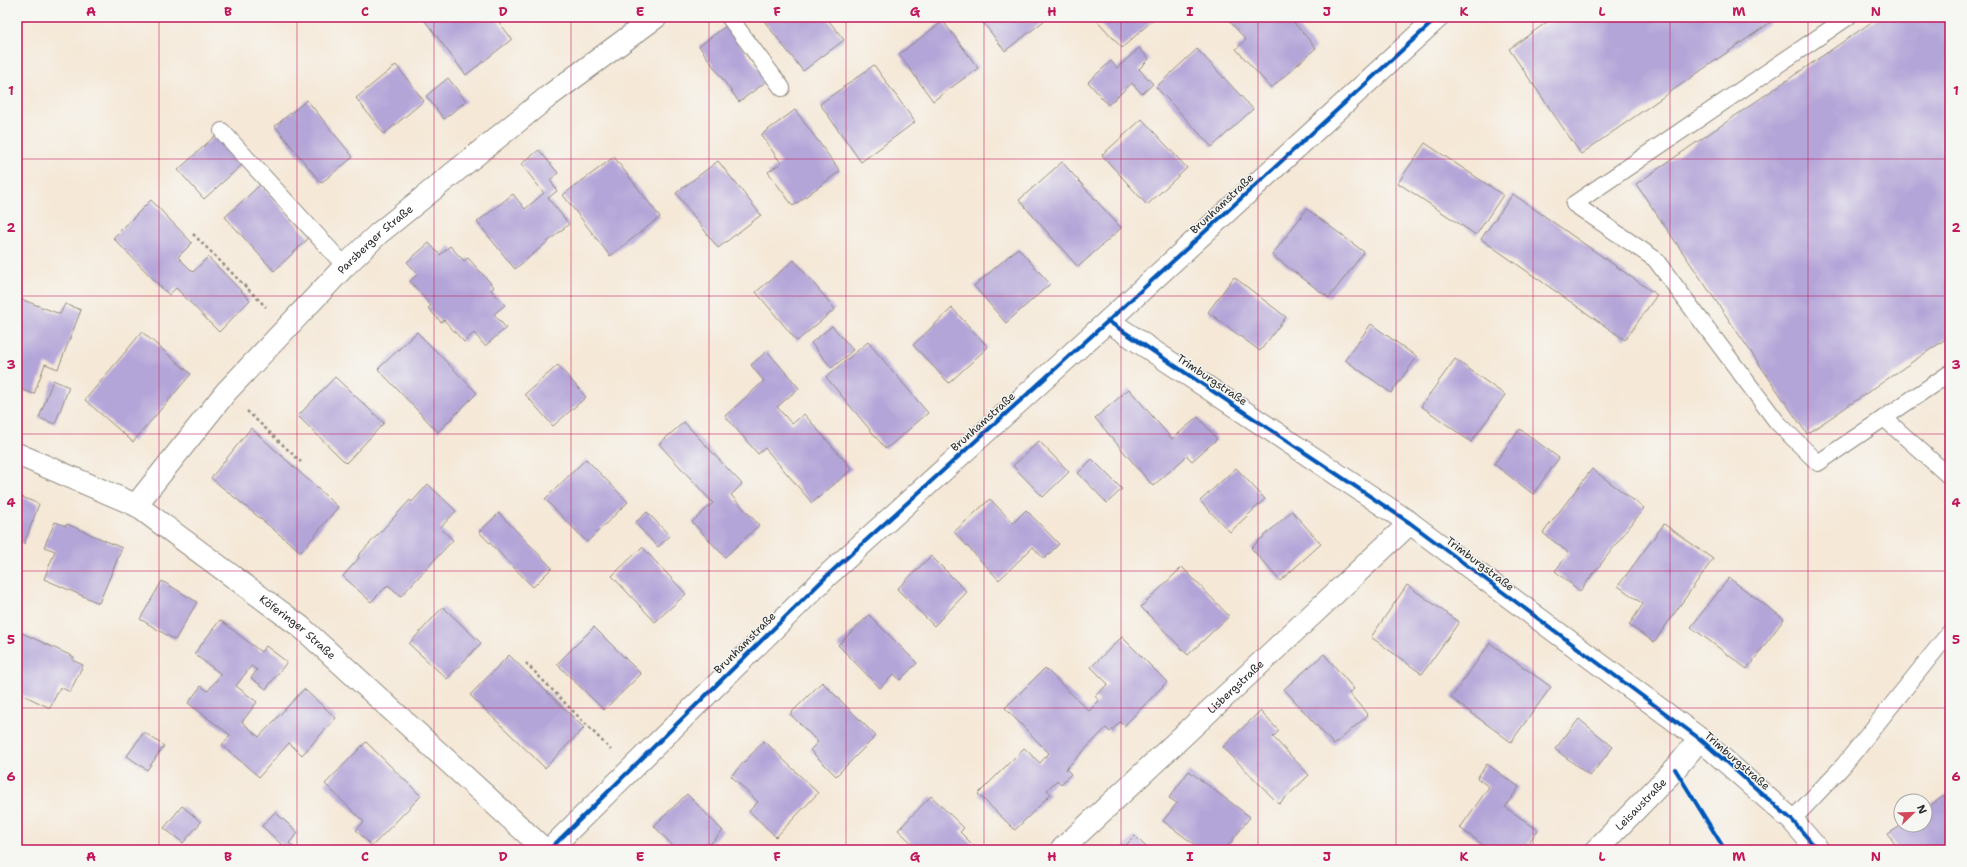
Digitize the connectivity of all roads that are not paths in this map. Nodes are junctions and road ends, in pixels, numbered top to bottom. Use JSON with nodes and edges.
{"nodes":[{"id":1,"x":656,"y":17,"type":"edge"},
{"id":2,"x":730,"y":17,"type":"edge"},
{"id":3,"x":1438,"y":17,"type":"edge"},
{"id":4,"x":1848,"y":17,"type":"edge"},
{"id":5,"x":782,"y":88,"type":"dead end"},
{"id":6,"x":222,"y":131,"type":"dead end"},
{"id":7,"x":345,"y":266,"type":"junction"},
{"id":8,"x":1108,"y":321,"type":"junction"},
{"id":9,"x":1950,"y":373,"type":"edge"},
{"id":10,"x":1884,"y":418,"type":"junction"},
{"id":11,"x":17,"y":454,"type":"edge"},
{"id":12,"x":1950,"y":477,"type":"edge"},
{"id":13,"x":136,"y":505,"type":"junction"},
{"id":14,"x":1410,"y":523,"type":"junction"},
{"id":15,"x":1950,"y":632,"type":"edge"},
{"id":16,"x":1700,"y":739,"type":"junction"},
{"id":17,"x":1792,"y":820,"type":"junction"},
{"id":18,"x":545,"y":850,"type":"edge"},
{"id":19,"x":549,"y":850,"type":"edge"},
{"id":20,"x":1061,"y":850,"type":"edge"},
{"id":21,"x":1596,"y":850,"type":"edge"},
{"id":22,"x":1818,"y":850,"type":"edge"}],
"edges":[{"from":1,"to":7,"type":"street","name":"Parsberger Straße"},
{"from":2,"to":5,"type":"lane"},
{"from":3,"to":8,"type":"street","name":"Brunhamstraße"},
{"from":4,"to":10,"type":"lane"},
{"from":6,"to":7,"type":"lane"},
{"from":7,"to":13,"type":"street","name":"Parsberger Straße"},
{"from":8,"to":14,"type":"street","name":"Trimburgstraße"},
{"from":8,"to":19,"type":"street","name":"Brunhamstraße"},
{"from":9,"to":10,"type":"lane"},
{"from":10,"to":12,"type":"lane"},
{"from":11,"to":13,"type":"street","name":"Köferinger Straße"},
{"from":13,"to":18,"type":"street","name":"Köferinger Straße"},
{"from":14,"to":16,"type":"street","name":"Trimburgstraße"},
{"from":14,"to":20,"type":"street","name":"Lisbergstraße"},
{"from":15,"to":17,"type":"lane"},
{"from":16,"to":17,"type":"street","name":"Trimburgstraße"},
{"from":16,"to":21,"type":"street","name":"Leisaustraße"},
{"from":17,"to":22,"type":"street","name":"Trimburgstraße"}]}
